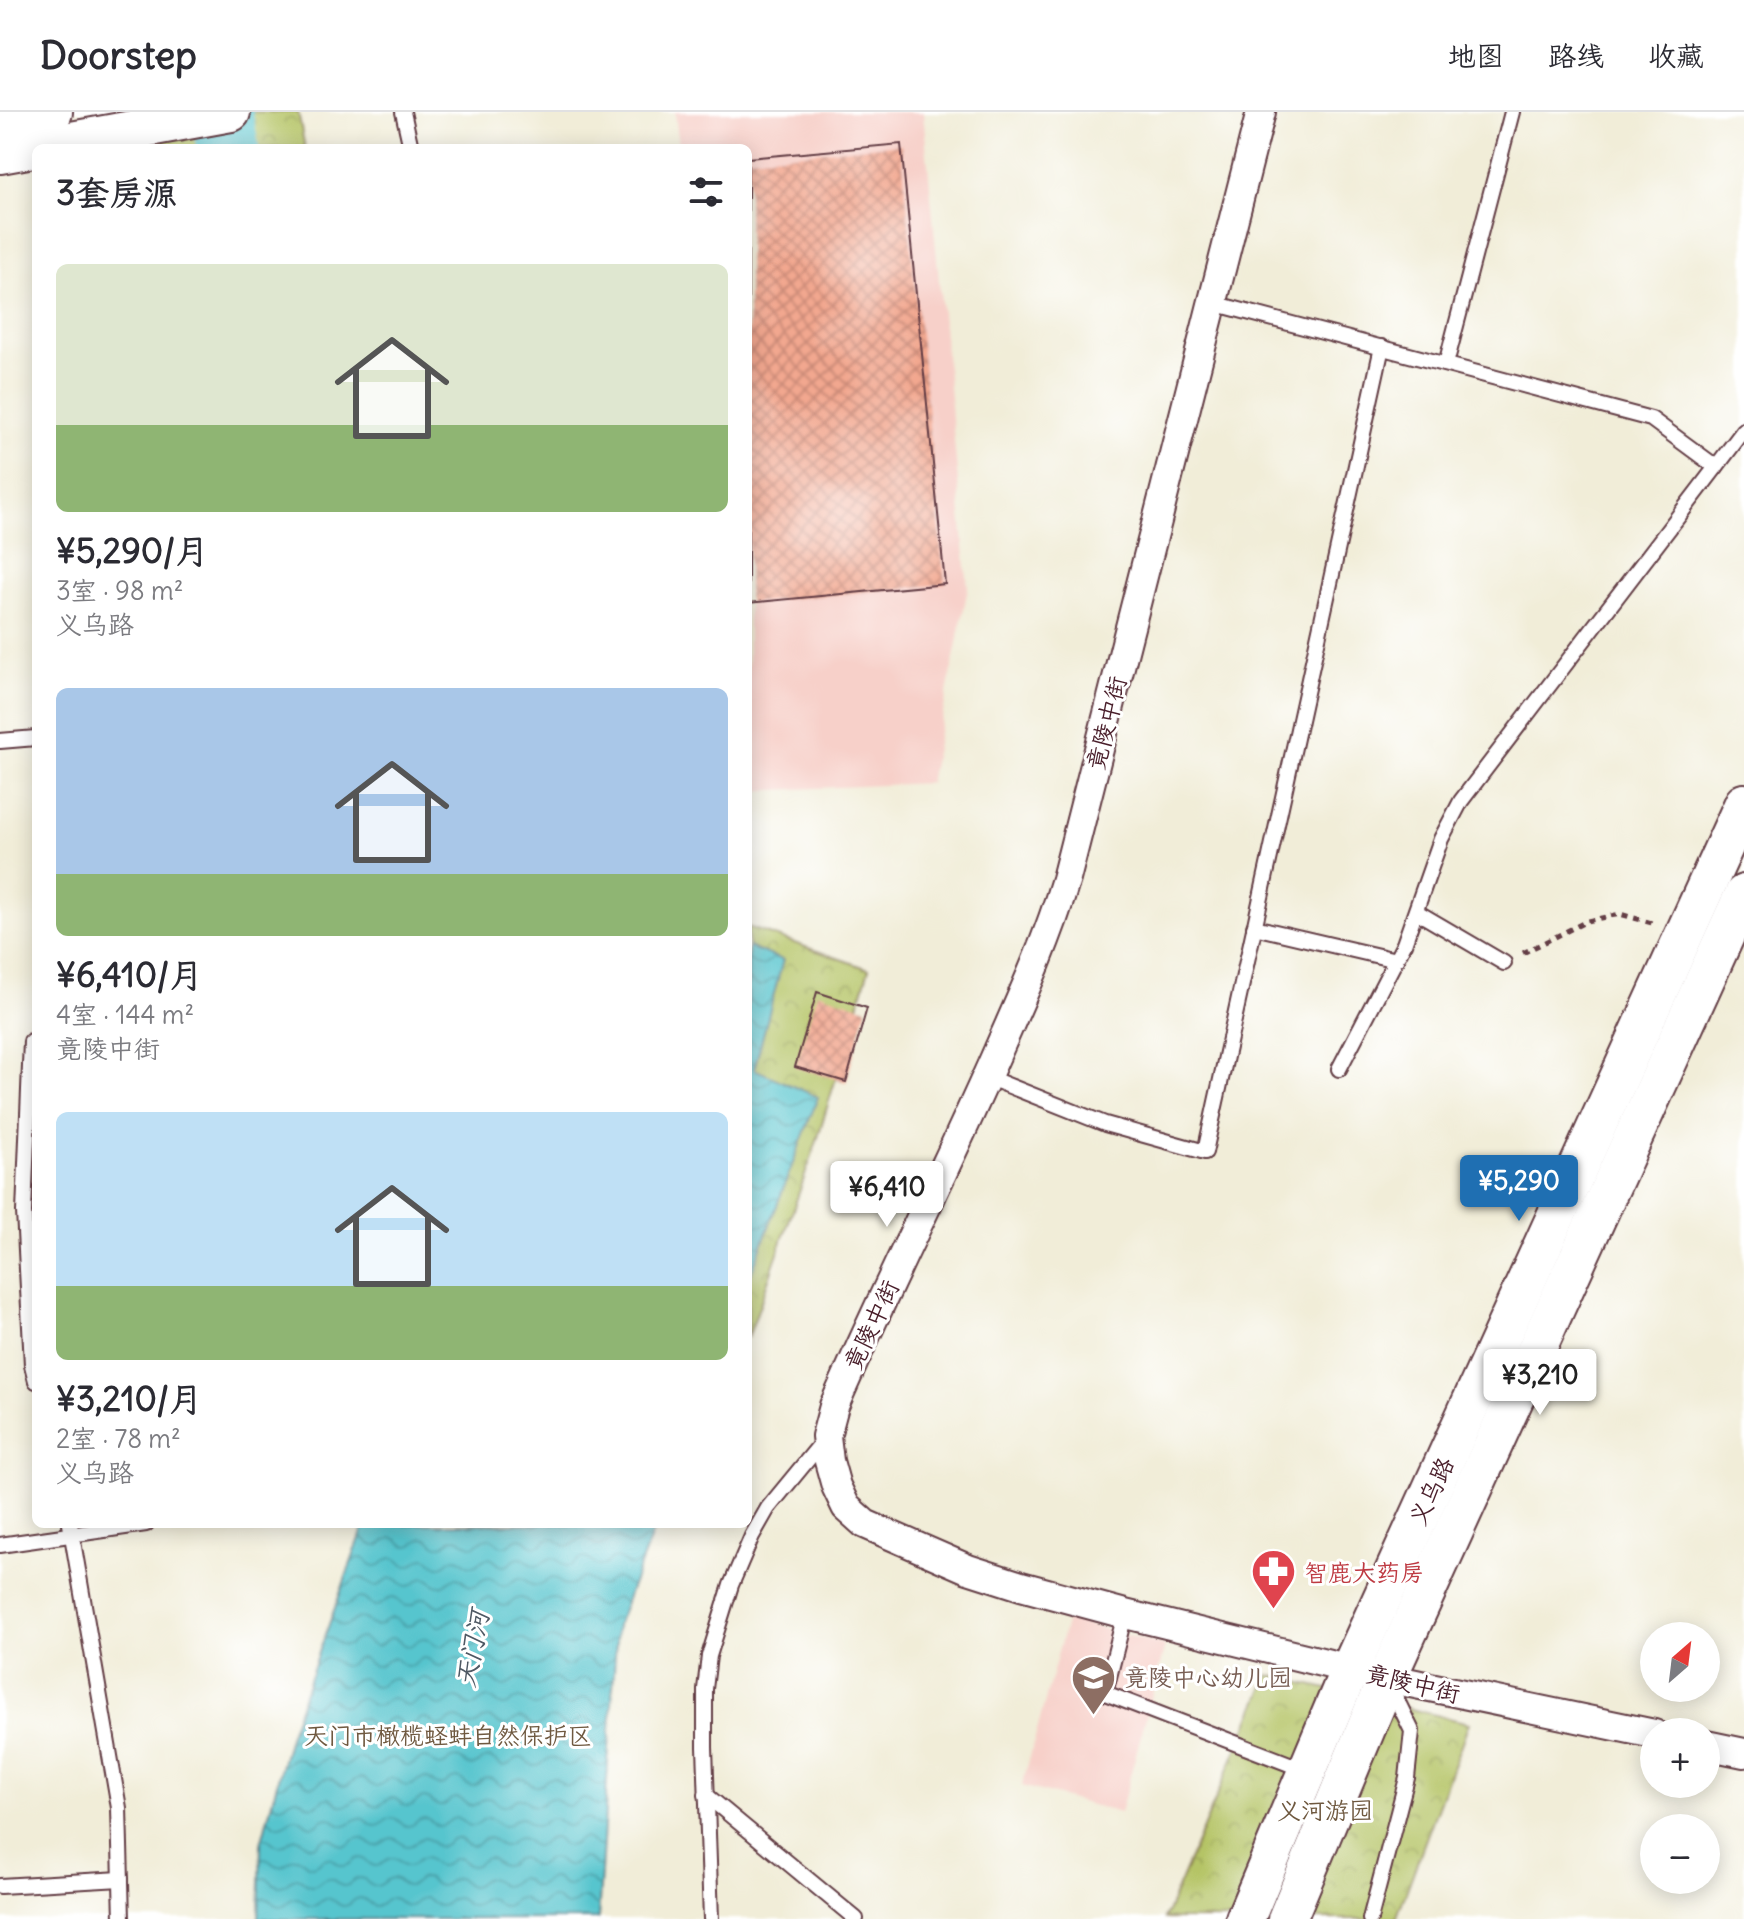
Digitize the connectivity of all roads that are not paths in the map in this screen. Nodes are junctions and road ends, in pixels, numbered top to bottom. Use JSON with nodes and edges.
{"nodes":[{"id":1,"x":231,"y":112,"type":"edge"},
{"id":2,"x":403,"y":112,"type":"edge"},
{"id":3,"x":1261,"y":112,"type":"edge"},
{"id":4,"x":1512,"y":112,"type":"edge"},
{"id":5,"x":24,"y":132,"type":"edge"},
{"id":6,"x":410,"y":144,"type":"edge"},
{"id":7,"x":1213,"y":303,"type":"junction"},
{"id":8,"x":1382,"y":347,"type":"junction"},
{"id":9,"x":1446,"y":364,"type":"junction"},
{"id":10,"x":1744,"y":430,"type":"edge"},
{"id":11,"x":1716,"y":467,"type":"junction"},
{"id":12,"x":32,"y":738,"type":"edge"},
{"id":13,"x":0,"y":741,"type":"edge"},
{"id":14,"x":1744,"y":803,"type":"edge"},
{"id":15,"x":1744,"y":894,"type":"edge"},
{"id":16,"x":1417,"y":912,"type":"junction"},
{"id":17,"x":1254,"y":927,"type":"junction"},
{"id":18,"x":1396,"y":960,"type":"junction"},
{"id":19,"x":1504,"y":963,"type":"road end"},
{"id":20,"x":31,"y":1041,"type":"dead end"},
{"id":21,"x":1339,"y":1069,"type":"dead end"},
{"id":22,"x":987,"y":1077,"type":"junction"},
{"id":23,"x":32,"y":1365,"type":"edge"},
{"id":24,"x":826,"y":1436,"type":"junction"},
{"id":25,"x":96,"y":1528,"type":"edge"},
{"id":26,"x":71,"y":1530,"type":"edge"},
{"id":27,"x":0,"y":1545,"type":"edge"},
{"id":28,"x":1125,"y":1614,"type":"junction"},
{"id":29,"x":1350,"y":1669,"type":"junction"},
{"id":30,"x":1387,"y":1678,"type":"junction"},
{"id":31,"x":1640,"y":1731,"type":"edge"},
{"id":32,"x":1720,"y":1748,"type":"edge"},
{"id":33,"x":1744,"y":1753,"type":"edge"},
{"id":34,"x":1306,"y":1771,"type":"junction"},
{"id":35,"x":706,"y":1795,"type":"junction"},
{"id":36,"x":121,"y":1879,"type":"junction"},
{"id":37,"x":0,"y":1886,"type":"edge"},
{"id":38,"x":122,"y":1919,"type":"edge"},
{"id":39,"x":711,"y":1919,"type":"edge"},
{"id":40,"x":856,"y":1919,"type":"edge"},
{"id":41,"x":1245,"y":1919,"type":"edge"},
{"id":42,"x":1287,"y":1919,"type":"edge"},
{"id":43,"x":1370,"y":1919,"type":"edge"}],
"edges":[{"from":1,"to":5,"type":"main road"},
{"from":2,"to":6,"type":"lane"},
{"from":3,"to":7,"type":"street","name":"竟陵中街"},
{"from":4,"to":9,"type":"lane"},
{"from":7,"to":8,"type":"lane"},
{"from":7,"to":22,"type":"street","name":"竟陵中街"},
{"from":8,"to":9,"type":"lane"},
{"from":8,"to":17,"type":"lane"},
{"from":9,"to":11,"type":"lane"},
{"from":10,"to":11,"type":"lane"},
{"from":11,"to":16,"type":"lane"},
{"from":12,"to":13,"type":"lane"},
{"from":14,"to":29,"type":"main road","name":"义乌路"},
{"from":15,"to":30,"type":"main road","name":"义乌路"},
{"from":16,"to":18,"type":"lane"},
{"from":16,"to":19,"type":"lane"},
{"from":17,"to":18,"type":"lane"},
{"from":17,"to":22,"type":"lane"},
{"from":18,"to":21,"type":"lane"},
{"from":20,"to":23,"type":"lane"},
{"from":22,"to":24,"type":"street","name":"竟陵中街"},
{"from":24,"to":28,"type":"street","name":"竟陵中街"},
{"from":24,"to":35,"type":"lane"},
{"from":25,"to":26,"type":"lane"},
{"from":26,"to":27,"type":"lane"},
{"from":26,"to":36,"type":"lane"},
{"from":28,"to":29,"type":"street","name":"竟陵中街"},
{"from":28,"to":34,"type":"lane"},
{"from":29,"to":30,"type":"street","name":"竟陵中街"},
{"from":29,"to":34,"type":"main road","name":"义乌路"},
{"from":30,"to":31,"type":"street","name":"竟陵中街"},
{"from":30,"to":42,"type":"main road","name":"义乌路"},
{"from":30,"to":43,"type":"lane"},
{"from":32,"to":33,"type":"street"},
{"from":34,"to":41,"type":"main road","name":"义乌路"},
{"from":35,"to":39,"type":"lane"},
{"from":35,"to":40,"type":"lane"},
{"from":36,"to":37,"type":"lane"},
{"from":36,"to":38,"type":"lane"}]}
